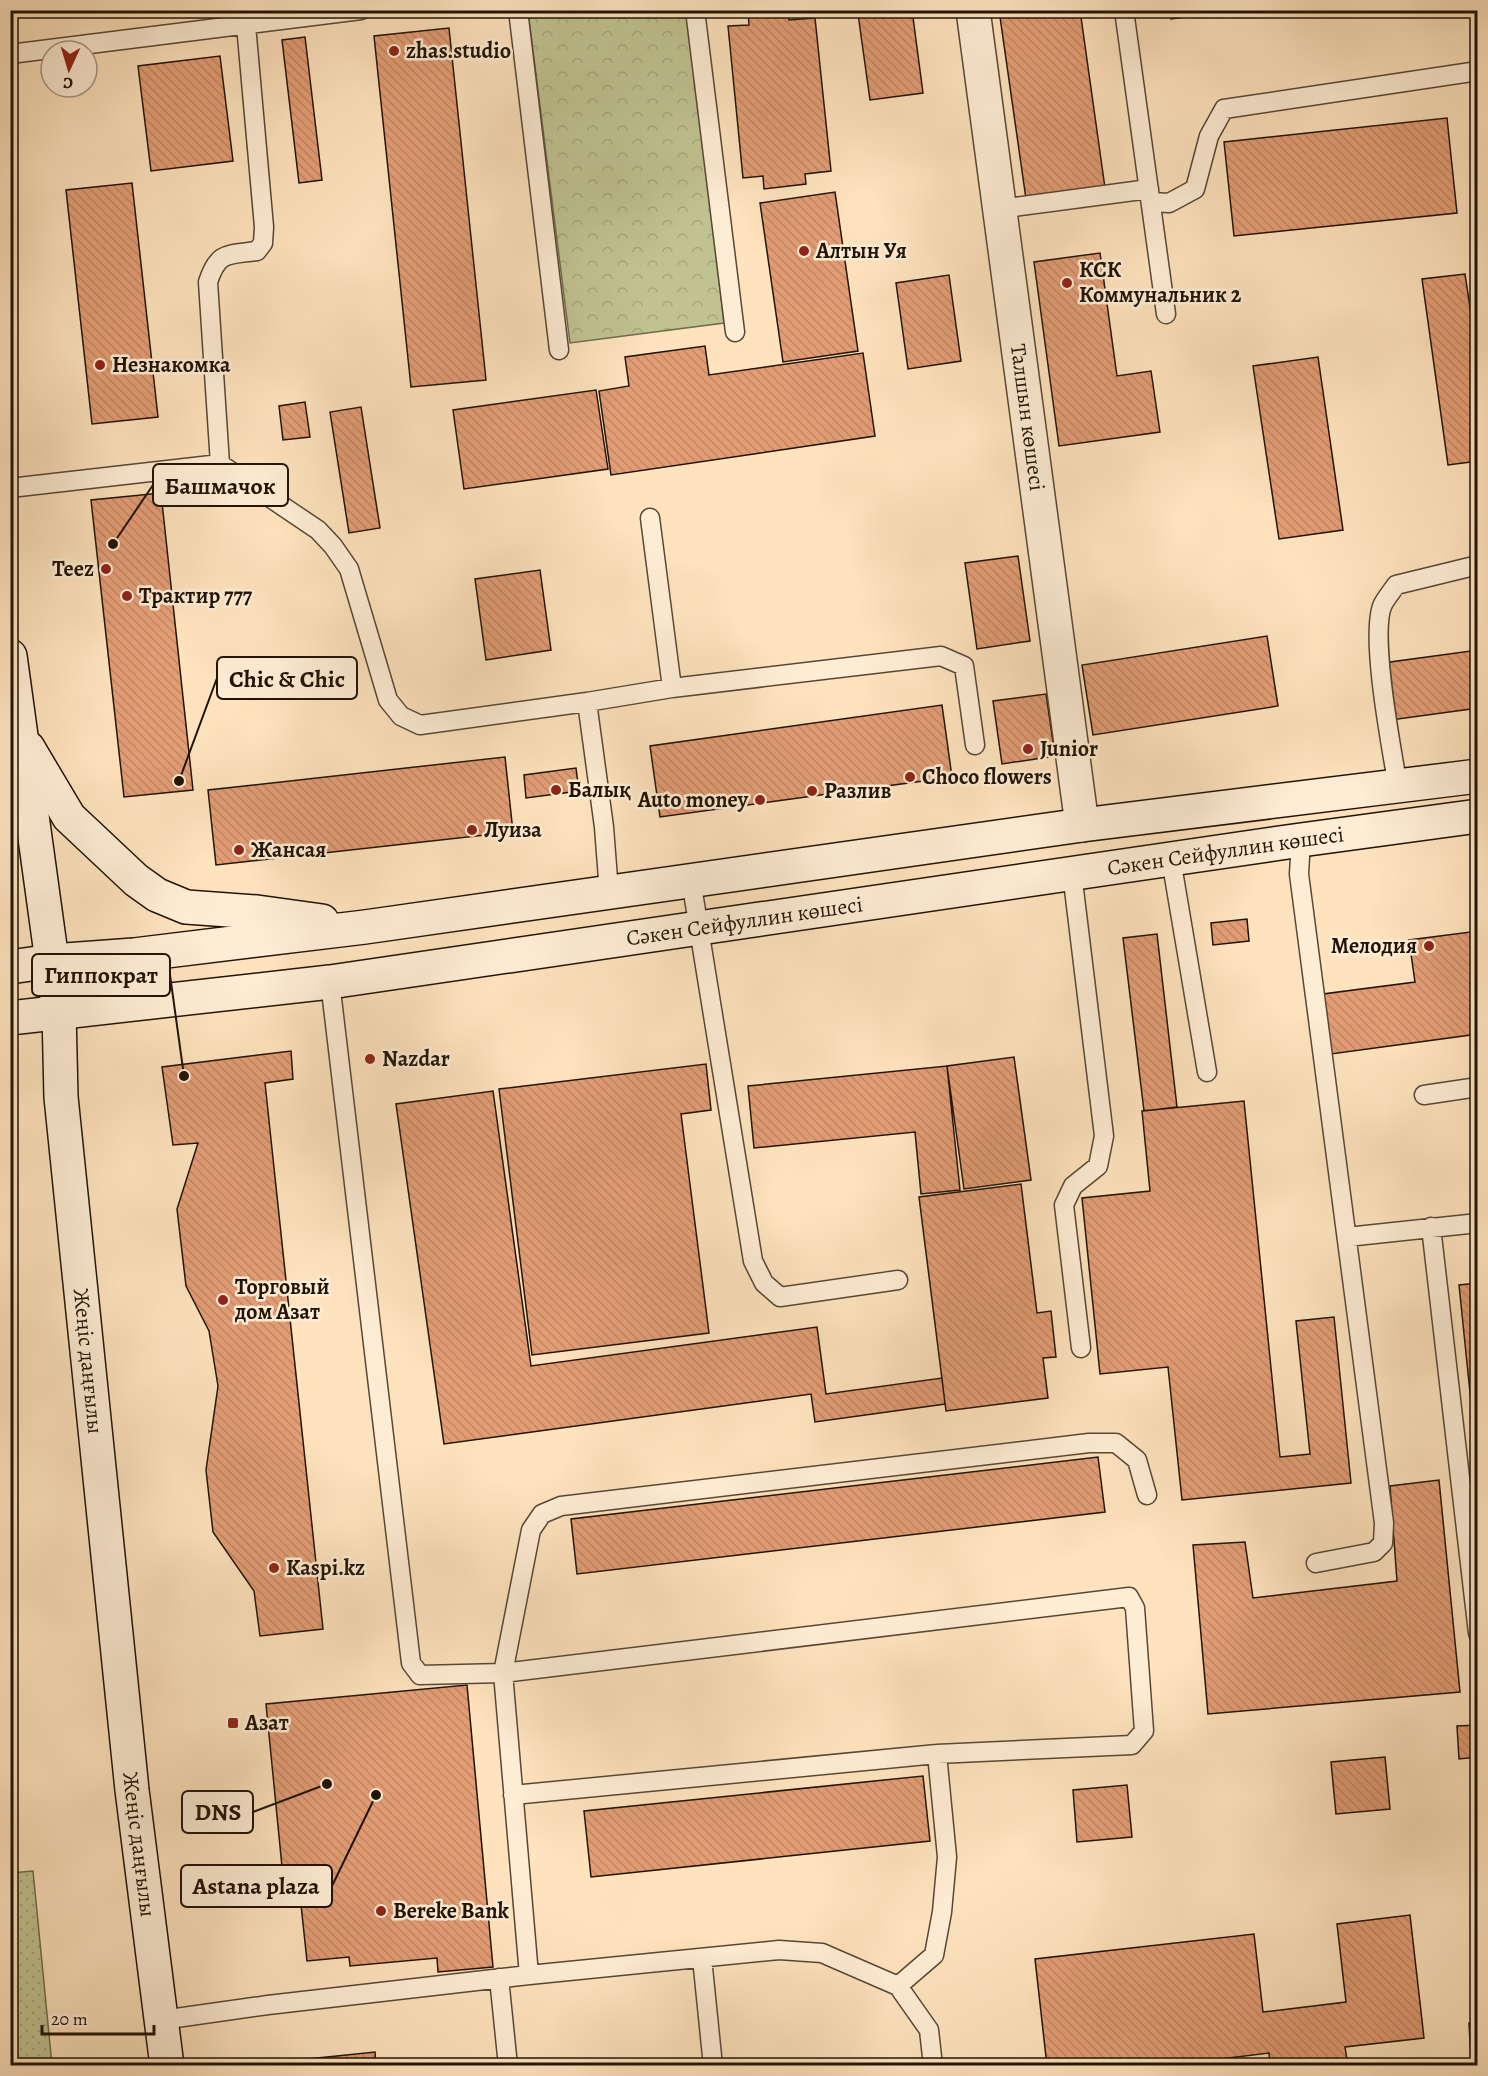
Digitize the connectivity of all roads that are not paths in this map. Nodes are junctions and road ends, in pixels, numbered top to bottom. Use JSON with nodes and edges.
{"nodes":[{"id":1,"x":361,"y":10,"type":"edge"},
{"id":2,"x":518,"y":10,"type":"edge"},
{"id":3,"x":695,"y":10,"type":"edge"},
{"id":4,"x":973,"y":10,"type":"edge"},
{"id":5,"x":1124,"y":10,"type":"edge"},
{"id":6,"x":246,"y":25,"type":"junction"},
{"id":7,"x":10,"y":54,"type":"edge"},
{"id":8,"x":1478,"y":71,"type":"edge"},
{"id":9,"x":1150,"y":196,"type":"junction"},
{"id":10,"x":999,"y":209,"type":"junction"},
{"id":11,"x":1166,"y":314,"type":"dead end"},
{"id":12,"x":735,"y":332,"type":"dead end"},
{"id":13,"x":559,"y":350,"type":"dead end"},
{"id":14,"x":220,"y":464,"type":"junction"},
{"id":15,"x":10,"y":488,"type":"edge"},
{"id":16,"x":650,"y":518,"type":"dead end"},
{"id":17,"x":1478,"y":565,"type":"edge"},
{"id":18,"x":10,"y":656,"type":"edge"},
{"id":19,"x":672,"y":688,"type":"junction"},
{"id":20,"x":587,"y":702,"type":"junction"},
{"id":21,"x":16,"y":719,"type":"edge"},
{"id":22,"x":975,"y":745,"type":"dead end"},
{"id":23,"x":1478,"y":776,"type":"edge"},
{"id":24,"x":1398,"y":787,"type":"junction"},
{"id":25,"x":1478,"y":816,"type":"edge"},
{"id":26,"x":1082,"y":825,"type":"junction"},
{"id":27,"x":1301,"y":840,"type":"junction"},
{"id":28,"x":1171,"y":859,"type":"junction"},
{"id":29,"x":1072,"y":873,"type":"junction"},
{"id":30,"x":691,"y":880,"type":"junction"},
{"id":31,"x":609,"y":892,"type":"junction"},
{"id":32,"x":365,"y":927,"type":"junction"},
{"id":33,"x":699,"y":928,"type":"junction"},
{"id":34,"x":52,"y":961,"type":"junction"},
{"id":35,"x":10,"y":967,"type":"edge"},
{"id":36,"x":330,"y":982,"type":"junction"},
{"id":37,"x":59,"y":1012,"type":"junction"},
{"id":38,"x":10,"y":1018,"type":"edge"},
{"id":39,"x":1207,"y":1072,"type":"dead end"},
{"id":40,"x":1478,"y":1087,"type":"edge"},
{"id":41,"x":1424,"y":1095,"type":"dead end"},
{"id":42,"x":1478,"y":1223,"type":"edge"},
{"id":43,"x":1431,"y":1227,"type":"junction"},
{"id":44,"x":1347,"y":1237,"type":"junction"},
{"id":45,"x":898,"y":1280,"type":"dead end"},
{"id":46,"x":1081,"y":1348,"type":"dead end"},
{"id":47,"x":1147,"y":1495,"type":"dead end"},
{"id":48,"x":1316,"y":1563,"type":"dead end"},
{"id":49,"x":1478,"y":1634,"type":"edge"},
{"id":50,"x":502,"y":1673,"type":"junction"},
{"id":51,"x":937,"y":1754,"type":"junction"},
{"id":52,"x":513,"y":1796,"type":"junction"},
{"id":53,"x":702,"y":1958,"type":"junction"},
{"id":54,"x":529,"y":1975,"type":"junction"},
{"id":55,"x":499,"y":1978,"type":"junction"},
{"id":56,"x":898,"y":1986,"type":"junction"},
{"id":57,"x":162,"y":2020,"type":"junction"},
{"id":58,"x":167,"y":2066,"type":"edge"},
{"id":59,"x":508,"y":2066,"type":"edge"},
{"id":60,"x":713,"y":2066,"type":"edge"},
{"id":61,"x":933,"y":2066,"type":"edge"}],
"edges":[{"from":1,"to":6,"type":"lane"},
{"from":2,"to":13,"type":"lane"},
{"from":3,"to":12,"type":"lane"},
{"from":4,"to":10,"type":"main road","name":"Талшын көшесі"},
{"from":5,"to":9,"type":"lane"},
{"from":6,"to":7,"type":"lane"},
{"from":6,"to":14,"type":"lane"},
{"from":8,"to":9,"type":"lane"},
{"from":9,"to":10,"type":"lane"},
{"from":9,"to":11,"type":"lane"},
{"from":10,"to":26,"type":"main road","name":"Талшын көшесі"},
{"from":14,"to":15,"type":"lane"},
{"from":14,"to":20,"type":"lane"},
{"from":16,"to":19,"type":"lane"},
{"from":17,"to":24,"type":"lane"},
{"from":18,"to":21,"type":"main road","name":"Жеңіс даңғылы"},
{"from":19,"to":20,"type":"lane"},
{"from":19,"to":22,"type":"lane"},
{"from":20,"to":31,"type":"lane"},
{"from":21,"to":32,"type":"main road"},
{"from":21,"to":34,"type":"main road","name":"Жеңіс даңғылы"},
{"from":23,"to":24,"type":"main road","name":"Сәкен Сейфуллин көшесі"},
{"from":24,"to":26,"type":"main road","name":"Сәкен Сейфуллин көшесі"},
{"from":25,"to":27,"type":"main road","name":"Сәкен Сейфуллин көшесі"},
{"from":26,"to":30,"type":"main road","name":"Сәкен Сейфуллин көшесі"},
{"from":27,"to":28,"type":"main road","name":"Сәкен Сейфуллин көшесі"},
{"from":27,"to":44,"type":"lane"},
{"from":28,"to":29,"type":"main road","name":"Сәкен Сейфуллин көшесі"},
{"from":28,"to":39,"type":"lane"},
{"from":29,"to":33,"type":"main road","name":"Сәкен Сейфуллин көшесі"},
{"from":29,"to":46,"type":"lane"},
{"from":30,"to":31,"type":"main road","name":"Сәкен Сейфуллин көшесі"},
{"from":30,"to":33,"type":"lane"},
{"from":31,"to":32,"type":"main road","name":"Сәкен Сейфуллин көшесі"},
{"from":32,"to":34,"type":"main road","name":"Сәкен Сейфуллин көшесі"},
{"from":33,"to":36,"type":"main road","name":"Сәкен Сейфуллин көшесі"},
{"from":33,"to":45,"type":"lane"},
{"from":34,"to":35,"type":"main road","name":"Сәкен Сейфуллин көшесі"},
{"from":34,"to":37,"type":"main road","name":"Жеңіс даңғылы"},
{"from":36,"to":37,"type":"main road","name":"Сәкен Сейфуллин көшесі"},
{"from":36,"to":50,"type":"lane"},
{"from":37,"to":38,"type":"main road","name":"Сәкен Сейфуллин көшесі"},
{"from":37,"to":57,"type":"main road","name":"Жеңіс даңғылы"},
{"from":40,"to":41,"type":"lane"},
{"from":42,"to":43,"type":"lane"},
{"from":43,"to":44,"type":"lane"},
{"from":43,"to":49,"type":"lane"},
{"from":44,"to":48,"type":"lane"},
{"from":47,"to":50,"type":"lane"},
{"from":50,"to":51,"type":"lane"},
{"from":50,"to":52,"type":"lane"},
{"from":51,"to":52,"type":"lane"},
{"from":51,"to":56,"type":"lane"},
{"from":52,"to":54,"type":"lane"},
{"from":53,"to":54,"type":"lane"},
{"from":53,"to":56,"type":"lane"},
{"from":53,"to":60,"type":"lane"},
{"from":54,"to":55,"type":"lane"},
{"from":55,"to":57,"type":"lane"},
{"from":55,"to":59,"type":"lane"},
{"from":56,"to":61,"type":"lane"},
{"from":57,"to":58,"type":"main road","name":"Жеңіс даңғылы"}]}
